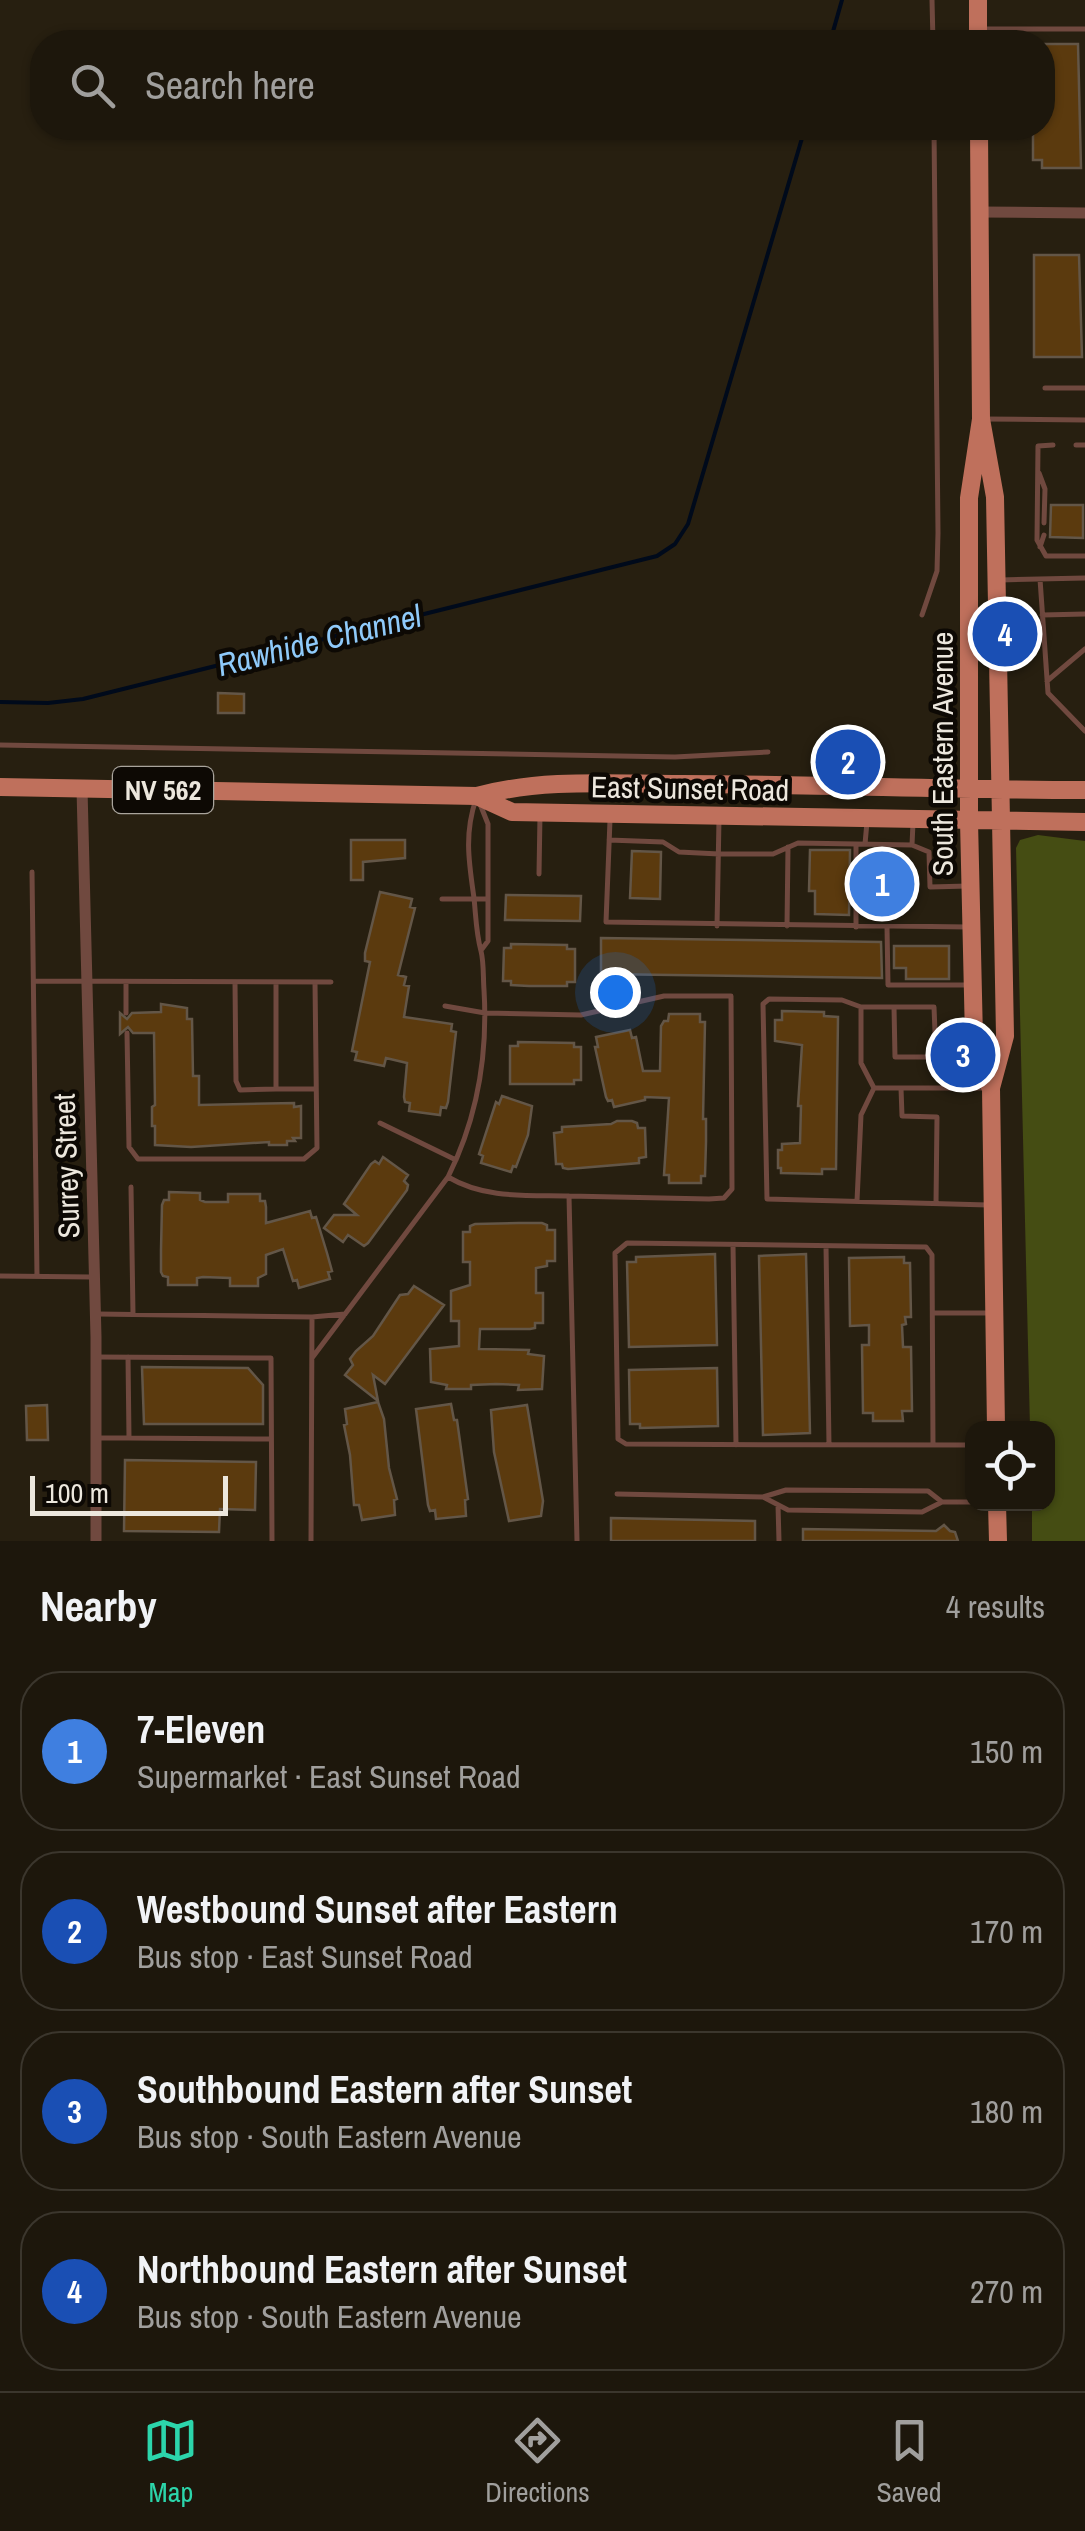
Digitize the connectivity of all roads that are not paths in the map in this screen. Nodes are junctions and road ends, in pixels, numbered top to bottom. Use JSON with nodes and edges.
{"nodes":[{"id":1,"x":932,"y":0,"type":"edge"},
{"id":2,"x":978,"y":0,"type":"edge"},
{"id":3,"x":1085,"y":29,"type":"edge"},
{"id":4,"x":933,"y":30,"type":"edge"},
{"id":5,"x":978,"y":30,"type":"edge"},
{"id":6,"x":1055,"y":31,"type":"edge"},
{"id":7,"x":934,"y":140,"type":"edge"},
{"id":8,"x":978,"y":140,"type":"edge"},
{"id":9,"x":979,"y":212,"type":"junction"},
{"id":10,"x":1085,"y":213,"type":"edge"},
{"id":11,"x":1045,"y":388,"type":"dead end"},
{"id":12,"x":1085,"y":388,"type":"edge"},
{"id":13,"x":981,"y":419,"type":"junction"},
{"id":14,"x":1085,"y":420,"type":"edge"},
{"id":15,"x":1053,"y":445,"type":"dead end"},
{"id":16,"x":1076,"y":445,"type":"dead end"},
{"id":17,"x":1085,"y":445,"type":"edge"},
{"id":18,"x":1038,"y":470,"type":"junction"},
{"id":19,"x":1044,"y":523,"type":"dead end"},
{"id":20,"x":1044,"y":536,"type":"dead end"},
{"id":21,"x":1040,"y":547,"type":"junction"},
{"id":22,"x":1085,"y":556,"type":"edge"},
{"id":23,"x":1085,"y":578,"type":"edge"},
{"id":24,"x":1040,"y":579,"type":"junction"},
{"id":25,"x":997,"y":580,"type":"junction"},
{"id":26,"x":1085,"y":614,"type":"edge"},
{"id":27,"x":922,"y":615,"type":"dead end"},
{"id":28,"x":1042,"y":615,"type":"junction"},
{"id":29,"x":1085,"y":649,"type":"edge"},
{"id":30,"x":1048,"y":681,"type":"junction"},
{"id":31,"x":1085,"y":731,"type":"edge"},
{"id":32,"x":0,"y":745,"type":"edge"},
{"id":33,"x":768,"y":752,"type":"dead end"},
{"id":34,"x":0,"y":788,"type":"edge"},
{"id":35,"x":82,"y":788,"type":"junction"},
{"id":36,"x":969,"y":788,"type":"junction"},
{"id":37,"x":999,"y":790,"type":"junction"},
{"id":38,"x":1085,"y":790,"type":"edge"},
{"id":39,"x":477,"y":796,"type":"junction"},
{"id":40,"x":540,"y":812,"type":"junction"},
{"id":41,"x":610,"y":814,"type":"junction"},
{"id":42,"x":719,"y":816,"type":"junction"},
{"id":43,"x":867,"y":819,"type":"junction"},
{"id":44,"x":914,"y":820,"type":"junction"},
{"id":45,"x":969,"y":821,"type":"junction"},
{"id":46,"x":1000,"y":822,"type":"junction"},
{"id":47,"x":1085,"y":822,"type":"edge"},
{"id":48,"x":609,"y":840,"type":"junction"},
{"id":49,"x":856,"y":844,"type":"junction"},
{"id":50,"x":865,"y":844,"type":"junction"},
{"id":51,"x":912,"y":845,"type":"junction"},
{"id":52,"x":788,"y":848,"type":"junction"},
{"id":53,"x":719,"y":854,"type":"junction"},
{"id":54,"x":32,"y":872,"type":"dead end"},
{"id":55,"x":539,"y":874,"type":"dead end"},
{"id":56,"x":970,"y":886,"type":"junction"},
{"id":57,"x":474,"y":899,"type":"junction"},
{"id":58,"x":488,"y":899,"type":"junction"},
{"id":59,"x":442,"y":900,"type":"dead end"},
{"id":60,"x":717,"y":926,"type":"junction"},
{"id":61,"x":787,"y":926,"type":"junction"},
{"id":62,"x":856,"y":927,"type":"junction"},
{"id":63,"x":888,"y":927,"type":"junction"},
{"id":64,"x":971,"y":927,"type":"junction"},
{"id":65,"x":481,"y":950,"type":"junction"},
{"id":66,"x":33,"y":981,"type":"junction"},
{"id":67,"x":85,"y":981,"type":"junction"},
{"id":68,"x":126,"y":982,"type":"junction"},
{"id":69,"x":235,"y":982,"type":"junction"},
{"id":70,"x":276,"y":982,"type":"junction"},
{"id":71,"x":314,"y":982,"type":"junction"},
{"id":72,"x":331,"y":982,"type":"dead end"},
{"id":73,"x":973,"y":985,"type":"junction"},
{"id":74,"x":445,"y":1006,"type":"dead end"},
{"id":75,"x":861,"y":1007,"type":"junction"},
{"id":76,"x":894,"y":1007,"type":"junction"},
{"id":77,"x":126,"y":1013,"type":"dead end"},
{"id":78,"x":485,"y":1013,"type":"junction"},
{"id":79,"x":127,"y":1034,"type":"dead end"},
{"id":80,"x":874,"y":1088,"type":"junction"},
{"id":81,"x":901,"y":1088,"type":"junction"},
{"id":82,"x":990,"y":1088,"type":"junction"},
{"id":83,"x":276,"y":1089,"type":"junction"},
{"id":84,"x":316,"y":1089,"type":"junction"},
{"id":85,"x":380,"y":1122,"type":"dead end"},
{"id":86,"x":456,"y":1160,"type":"junction"},
{"id":87,"x":448,"y":1177,"type":"junction"},
{"id":88,"x":131,"y":1187,"type":"dead end"},
{"id":89,"x":570,"y":1196,"type":"junction"},
{"id":90,"x":857,"y":1201,"type":"junction"},
{"id":91,"x":936,"y":1204,"type":"junction"},
{"id":92,"x":991,"y":1205,"type":"junction"},
{"id":93,"x":733,"y":1244,"type":"junction"},
{"id":94,"x":826,"y":1246,"type":"junction"},
{"id":95,"x":0,"y":1276,"type":"edge"},
{"id":96,"x":37,"y":1276,"type":"junction"},
{"id":97,"x":94,"y":1277,"type":"junction"},
{"id":98,"x":934,"y":1313,"type":"junction"},
{"id":99,"x":993,"y":1313,"type":"junction"},
{"id":100,"x":96,"y":1314,"type":"junction"},
{"id":101,"x":133,"y":1314,"type":"junction"},
{"id":102,"x":345,"y":1314,"type":"junction"},
{"id":103,"x":312,"y":1317,"type":"junction"},
{"id":104,"x":96,"y":1357,"type":"junction"},
{"id":105,"x":128,"y":1357,"type":"junction"},
{"id":106,"x":312,"y":1358,"type":"junction"},
{"id":107,"x":996,"y":1421,"type":"edge"},
{"id":108,"x":96,"y":1438,"type":"junction"},
{"id":109,"x":129,"y":1438,"type":"junction"},
{"id":110,"x":272,"y":1439,"type":"junction"},
{"id":111,"x":736,"y":1444,"type":"junction"},
{"id":112,"x":965,"y":1444,"type":"edge"},
{"id":113,"x":828,"y":1445,"type":"junction"},
{"id":114,"x":934,"y":1445,"type":"junction"},
{"id":115,"x":617,"y":1494,"type":"dead end"},
{"id":116,"x":763,"y":1497,"type":"junction"},
{"id":117,"x":942,"y":1502,"type":"junction"},
{"id":118,"x":965,"y":1502,"type":"edge"},
{"id":119,"x":778,"y":1505,"type":"junction"},
{"id":120,"x":998,"y":1511,"type":"edge"},
{"id":121,"x":96,"y":1541,"type":"edge"},
{"id":122,"x":272,"y":1541,"type":"edge"},
{"id":123,"x":311,"y":1541,"type":"edge"},
{"id":124,"x":577,"y":1541,"type":"edge"},
{"id":125,"x":779,"y":1541,"type":"edge"},
{"id":126,"x":998,"y":1541,"type":"edge"}],
"edges":[{"from":1,"to":4,"type":"lane"},
{"from":2,"to":5,"type":"main road"},
{"from":3,"to":6,"type":"lane"},
{"from":7,"to":27,"type":"lane"},
{"from":8,"to":9,"type":"main road","name":"South Eastern Avenue"},
{"from":9,"to":10,"type":"street"},
{"from":9,"to":13,"type":"main road","name":"South Eastern Avenue"},
{"from":11,"to":12,"type":"lane"},
{"from":13,"to":14,"type":"lane"},
{"from":13,"to":25,"type":"main road","name":"South Eastern Avenue"},
{"from":13,"to":36,"type":"main road","name":"South Eastern Avenue"},
{"from":15,"to":18,"type":"lane"},
{"from":16,"to":17,"type":"lane"},
{"from":18,"to":19,"type":"lane"},
{"from":18,"to":21,"type":"lane"},
{"from":20,"to":21,"type":"lane"},
{"from":21,"to":22,"type":"lane"},
{"from":23,"to":24,"type":"lane"},
{"from":24,"to":25,"type":"lane"},
{"from":24,"to":28,"type":"lane"},
{"from":25,"to":37,"type":"main road","name":"South Eastern Avenue"},
{"from":26,"to":28,"type":"lane"},
{"from":28,"to":30,"type":"lane"},
{"from":29,"to":30,"type":"lane"},
{"from":30,"to":31,"type":"lane"},
{"from":32,"to":33,"type":"lane"},
{"from":34,"to":35,"type":"main road","name":"East Sunset Road","number":"NV 562"},
{"from":35,"to":39,"type":"main road","name":"East Sunset Road","number":"NV 562"},
{"from":35,"to":67,"type":"street","name":"Surrey Street"},
{"from":36,"to":37,"type":"main road","name":"East Sunset Road","number":"NV 562"},
{"from":36,"to":39,"type":"main road","name":"East Sunset Road","number":"NV 562"},
{"from":36,"to":45,"type":"main road","name":"South Eastern Avenue"},
{"from":37,"to":38,"type":"main road","name":"East Sunset Road","number":"NV 562"},
{"from":37,"to":46,"type":"main road","name":"South Eastern Avenue"},
{"from":39,"to":40,"type":"main road","name":"East Sunset Road","number":"NV 562"},
{"from":39,"to":57,"type":"lane"},
{"from":39,"to":58,"type":"lane"},
{"from":40,"to":41,"type":"main road","name":"East Sunset Road","number":"NV 562"},
{"from":40,"to":55,"type":"lane"},
{"from":41,"to":42,"type":"main road","name":"East Sunset Road","number":"NV 562"},
{"from":41,"to":48,"type":"lane"},
{"from":42,"to":43,"type":"main road","name":"East Sunset Road","number":"NV 562"},
{"from":42,"to":53,"type":"lane"},
{"from":43,"to":44,"type":"main road","name":"East Sunset Road","number":"NV 562"},
{"from":43,"to":50,"type":"lane"},
{"from":44,"to":45,"type":"main road","name":"East Sunset Road","number":"NV 562"},
{"from":44,"to":51,"type":"lane"},
{"from":45,"to":46,"type":"main road","name":"East Sunset Road","number":"NV 562"},
{"from":45,"to":56,"type":"main road","name":"South Eastern Avenue"},
{"from":46,"to":47,"type":"main road","name":"East Sunset Road","number":"NV 562"},
{"from":46,"to":82,"type":"main road","name":"South Eastern Avenue"},
{"from":48,"to":53,"type":"lane"},
{"from":48,"to":60,"type":"lane"},
{"from":49,"to":50,"type":"lane"},
{"from":49,"to":52,"type":"lane"},
{"from":49,"to":62,"type":"lane"},
{"from":50,"to":51,"type":"lane"},
{"from":51,"to":56,"type":"lane"},
{"from":52,"to":53,"type":"lane"},
{"from":52,"to":61,"type":"lane"},
{"from":53,"to":60,"type":"lane"},
{"from":54,"to":66,"type":"lane"},
{"from":56,"to":64,"type":"main road","name":"South Eastern Avenue"},
{"from":57,"to":58,"type":"lane"},
{"from":57,"to":59,"type":"lane"},
{"from":57,"to":65,"type":"lane"},
{"from":58,"to":65,"type":"lane"},
{"from":60,"to":61,"type":"lane"},
{"from":61,"to":62,"type":"lane"},
{"from":62,"to":63,"type":"lane"},
{"from":63,"to":64,"type":"lane"},
{"from":63,"to":73,"type":"lane"},
{"from":64,"to":73,"type":"main road","name":"South Eastern Avenue"},
{"from":65,"to":78,"type":"lane"},
{"from":66,"to":67,"type":"lane"},
{"from":66,"to":96,"type":"lane"},
{"from":67,"to":68,"type":"lane"},
{"from":67,"to":97,"type":"street","name":"Surrey Street"},
{"from":68,"to":69,"type":"lane"},
{"from":68,"to":77,"type":"lane"},
{"from":69,"to":70,"type":"lane"},
{"from":69,"to":83,"type":"lane"},
{"from":70,"to":71,"type":"lane"},
{"from":70,"to":83,"type":"lane"},
{"from":71,"to":72,"type":"lane"},
{"from":71,"to":84,"type":"lane"},
{"from":73,"to":82,"type":"main road","name":"South Eastern Avenue"},
{"from":74,"to":78,"type":"lane"},
{"from":75,"to":76,"type":"lane"},
{"from":75,"to":80,"type":"lane"},
{"from":75,"to":90,"type":"lane"},
{"from":76,"to":76,"type":"lane"},
{"from":78,"to":86,"type":"lane"},
{"from":78,"to":89,"type":"lane"},
{"from":79,"to":84,"type":"lane"},
{"from":80,"to":81,"type":"lane"},
{"from":80,"to":90,"type":"lane"},
{"from":81,"to":82,"type":"lane"},
{"from":81,"to":91,"type":"lane"},
{"from":82,"to":92,"type":"main road","name":"South Eastern Avenue"},
{"from":83,"to":84,"type":"lane"},
{"from":85,"to":86,"type":"lane"},
{"from":86,"to":87,"type":"lane"},
{"from":87,"to":89,"type":"lane"},
{"from":87,"to":102,"type":"lane"},
{"from":88,"to":101,"type":"lane"},
{"from":89,"to":124,"type":"lane"},
{"from":90,"to":91,"type":"lane"},
{"from":91,"to":92,"type":"lane"},
{"from":92,"to":99,"type":"main road","name":"South Eastern Avenue"},
{"from":93,"to":94,"type":"lane"},
{"from":93,"to":111,"type":"lane"},
{"from":93,"to":111,"type":"lane"},
{"from":94,"to":98,"type":"lane"},
{"from":94,"to":113,"type":"lane"},
{"from":95,"to":96,"type":"lane"},
{"from":96,"to":97,"type":"lane"},
{"from":97,"to":100,"type":"street","name":"Surrey Street"},
{"from":98,"to":99,"type":"lane"},
{"from":98,"to":114,"type":"lane"},
{"from":99,"to":107,"type":"main road","name":"South Eastern Avenue"},
{"from":100,"to":101,"type":"lane"},
{"from":100,"to":104,"type":"street","name":"Surrey Street"},
{"from":101,"to":103,"type":"lane"},
{"from":102,"to":103,"type":"lane"},
{"from":102,"to":106,"type":"lane"},
{"from":103,"to":106,"type":"lane"},
{"from":104,"to":105,"type":"lane"},
{"from":104,"to":108,"type":"street","name":"Surrey Street"},
{"from":105,"to":109,"type":"lane"},
{"from":105,"to":110,"type":"lane"},
{"from":106,"to":123,"type":"lane"},
{"from":108,"to":109,"type":"lane"},
{"from":108,"to":121,"type":"street","name":"Surrey Street"},
{"from":109,"to":110,"type":"lane"},
{"from":110,"to":122,"type":"lane"},
{"from":111,"to":113,"type":"lane"},
{"from":112,"to":114,"type":"lane"},
{"from":113,"to":114,"type":"lane"},
{"from":115,"to":116,"type":"lane"},
{"from":116,"to":117,"type":"lane"},
{"from":116,"to":119,"type":"lane"},
{"from":117,"to":118,"type":"lane"},
{"from":117,"to":119,"type":"lane"},
{"from":119,"to":125,"type":"lane"},
{"from":120,"to":126,"type":"main road"}]}
